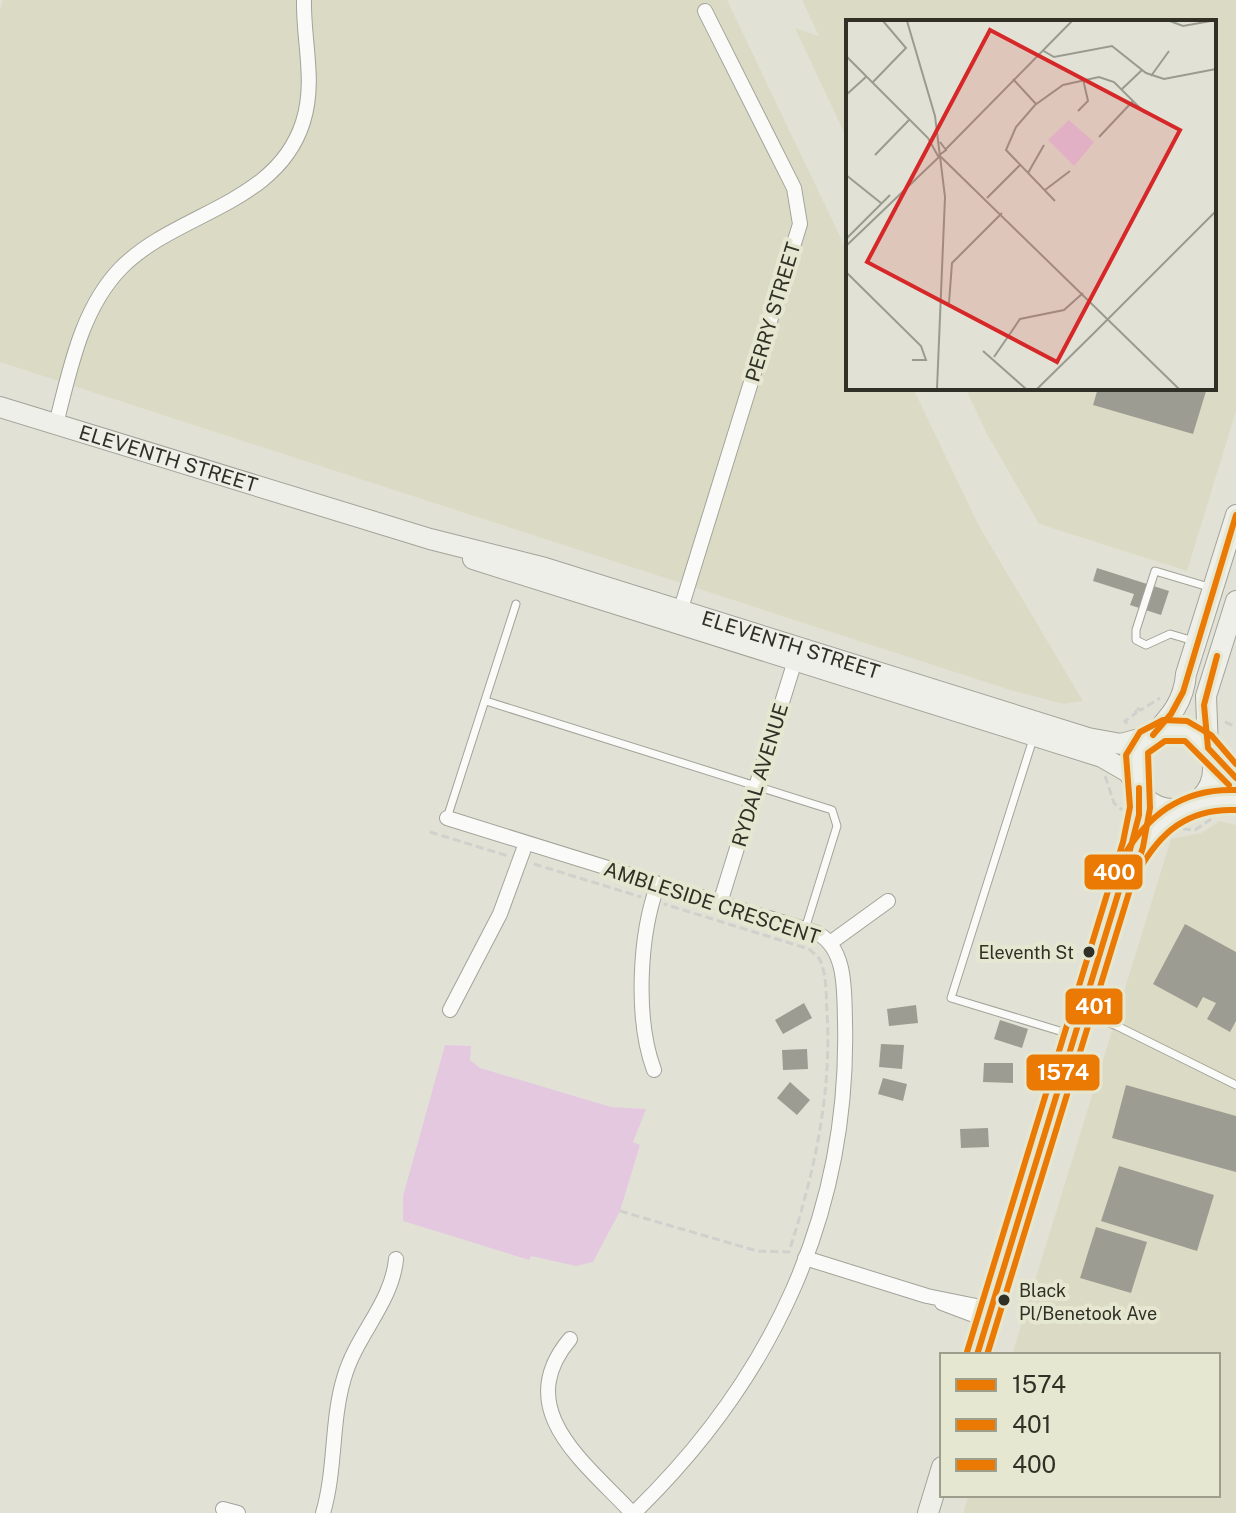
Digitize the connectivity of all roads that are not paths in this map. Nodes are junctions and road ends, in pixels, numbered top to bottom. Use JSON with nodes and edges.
{"nodes":[{"id":1,"x":304,"y":0,"type":"edge"},
{"id":2,"x":705,"y":11,"type":"dead end"},
{"id":3,"x":0,"y":407,"type":"edge"},
{"id":4,"x":56,"y":424,"type":"junction"},
{"id":5,"x":1236,"y":515,"type":"edge"},
{"id":6,"x":1232,"y":541,"type":"edge"},
{"id":7,"x":1213,"y":588,"type":"junction"},
{"id":8,"x":1236,"y":601,"type":"edge"},
{"id":9,"x":516,"y":604,"type":"dead end"},
{"id":10,"x":678,"y":617,"type":"junction"},
{"id":11,"x":1196,"y":641,"type":"junction"},
{"id":12,"x":797,"y":654,"type":"junction"},
{"id":13,"x":486,"y":701,"type":"junction"},
{"id":14,"x":1036,"y":728,"type":"junction"},
{"id":15,"x":1151,"y":736,"type":"junction"},
{"id":16,"x":1208,"y":750,"type":"junction"},
{"id":17,"x":1236,"y":778,"type":"edge"},
{"id":18,"x":757,"y":785,"type":"junction"},
{"id":19,"x":1138,"y":786,"type":"junction"},
{"id":20,"x":1236,"y":800,"type":"edge"},
{"id":21,"x":1190,"y":804,"type":"junction"},
{"id":22,"x":447,"y":818,"type":"joint"},
{"id":23,"x":526,"y":843,"type":"junction"},
{"id":24,"x":1122,"y":881,"type":"junction"},
{"id":25,"x":658,"y":884,"type":"junction"},
{"id":26,"x":888,"y":901,"type":"dead end"},
{"id":27,"x":720,"y":903,"type":"junction"},
{"id":28,"x":805,"y":929,"type":"junction"},
{"id":29,"x":830,"y":943,"type":"junction"},
{"id":30,"x":450,"y":1010,"type":"dead end"},
{"id":31,"x":1082,"y":1013,"type":"junction"},
{"id":32,"x":1075,"y":1036,"type":"junction"},
{"id":33,"x":654,"y":1070,"type":"dead end"},
{"id":34,"x":1236,"y":1085,"type":"edge"},
{"id":35,"x":805,"y":1258,"type":"junction"},
{"id":36,"x":396,"y":1259,"type":"dead end"},
{"id":37,"x":989,"y":1314,"type":"junction"},
{"id":38,"x":570,"y":1339,"type":"dead end"},
{"id":39,"x":978,"y":1353,"type":"edge"},
{"id":40,"x":940,"y":1474,"type":"edge"},
{"id":41,"x":323,"y":1513,"type":"edge"},
{"id":42,"x":633,"y":1513,"type":"edge"},
{"id":43,"x":928,"y":1513,"type":"edge"}],
"edges":[{"from":1,"to":4,"type":"street"},
{"from":2,"to":10,"type":"street","name":"PERRY STREET"},
{"from":3,"to":4,"type":"main road","name":"ELEVENTH STREET"},
{"from":4,"to":10,"type":"main road","name":"ELEVENTH STREET"},
{"from":5,"to":6,"type":"main road"},
{"from":6,"to":7,"type":"main road"},
{"from":7,"to":11,"type":"main road"},
{"from":7,"to":11,"type":"lane"},
{"from":8,"to":16,"type":"main road"},
{"from":9,"to":13,"type":"lane"},
{"from":10,"to":12,"type":"main road","name":"ELEVENTH STREET"},
{"from":11,"to":15,"type":"main road"},
{"from":12,"to":14,"type":"main road","name":"ELEVENTH STREET"},
{"from":12,"to":18,"type":"street","name":"RYDAL AVENUE"},
{"from":13,"to":18,"type":"lane"},
{"from":13,"to":22,"type":"lane"},
{"from":14,"to":15,"type":"main road","name":"ELEVENTH STREET"},
{"from":14,"to":19,"type":"main road","name":"ELEVENTH STREET"},
{"from":14,"to":32,"type":"lane"},
{"from":15,"to":16,"type":"main road"},
{"from":15,"to":19,"type":"main road"},
{"from":16,"to":17,"type":"main road"},
{"from":16,"to":21,"type":"main road"},
{"from":18,"to":27,"type":"street","name":"RYDAL AVENUE"},
{"from":18,"to":28,"type":"lane"},
{"from":19,"to":21,"type":"main road"},
{"from":19,"to":24,"type":"main road"},
{"from":20,"to":21,"type":"main road"},
{"from":21,"to":24,"type":"main road"},
{"from":22,"to":23,"type":"street","name":"AMBLESIDE CRESCENT"},
{"from":23,"to":25,"type":"street","name":"AMBLESIDE CRESCENT"},
{"from":23,"to":30,"type":"street"},
{"from":24,"to":31,"type":"main road"},
{"from":25,"to":27,"type":"street","name":"AMBLESIDE CRESCENT"},
{"from":25,"to":33,"type":"street"},
{"from":26,"to":29,"type":"street"},
{"from":27,"to":28,"type":"street","name":"AMBLESIDE CRESCENT"},
{"from":28,"to":29,"type":"street","name":"AMBLESIDE CRESCENT"},
{"from":29,"to":35,"type":"street","name":"AMBLESIDE CRESCENT"},
{"from":31,"to":32,"type":"main road"},
{"from":31,"to":34,"type":"lane"},
{"from":32,"to":37,"type":"main road"},
{"from":35,"to":37,"type":"street"},
{"from":35,"to":42,"type":"street","name":"AMBLESIDE CRESCENT"},
{"from":36,"to":41,"type":"street"},
{"from":37,"to":39,"type":"main road"},
{"from":38,"to":42,"type":"street"},
{"from":40,"to":43,"type":"main road"}]}
